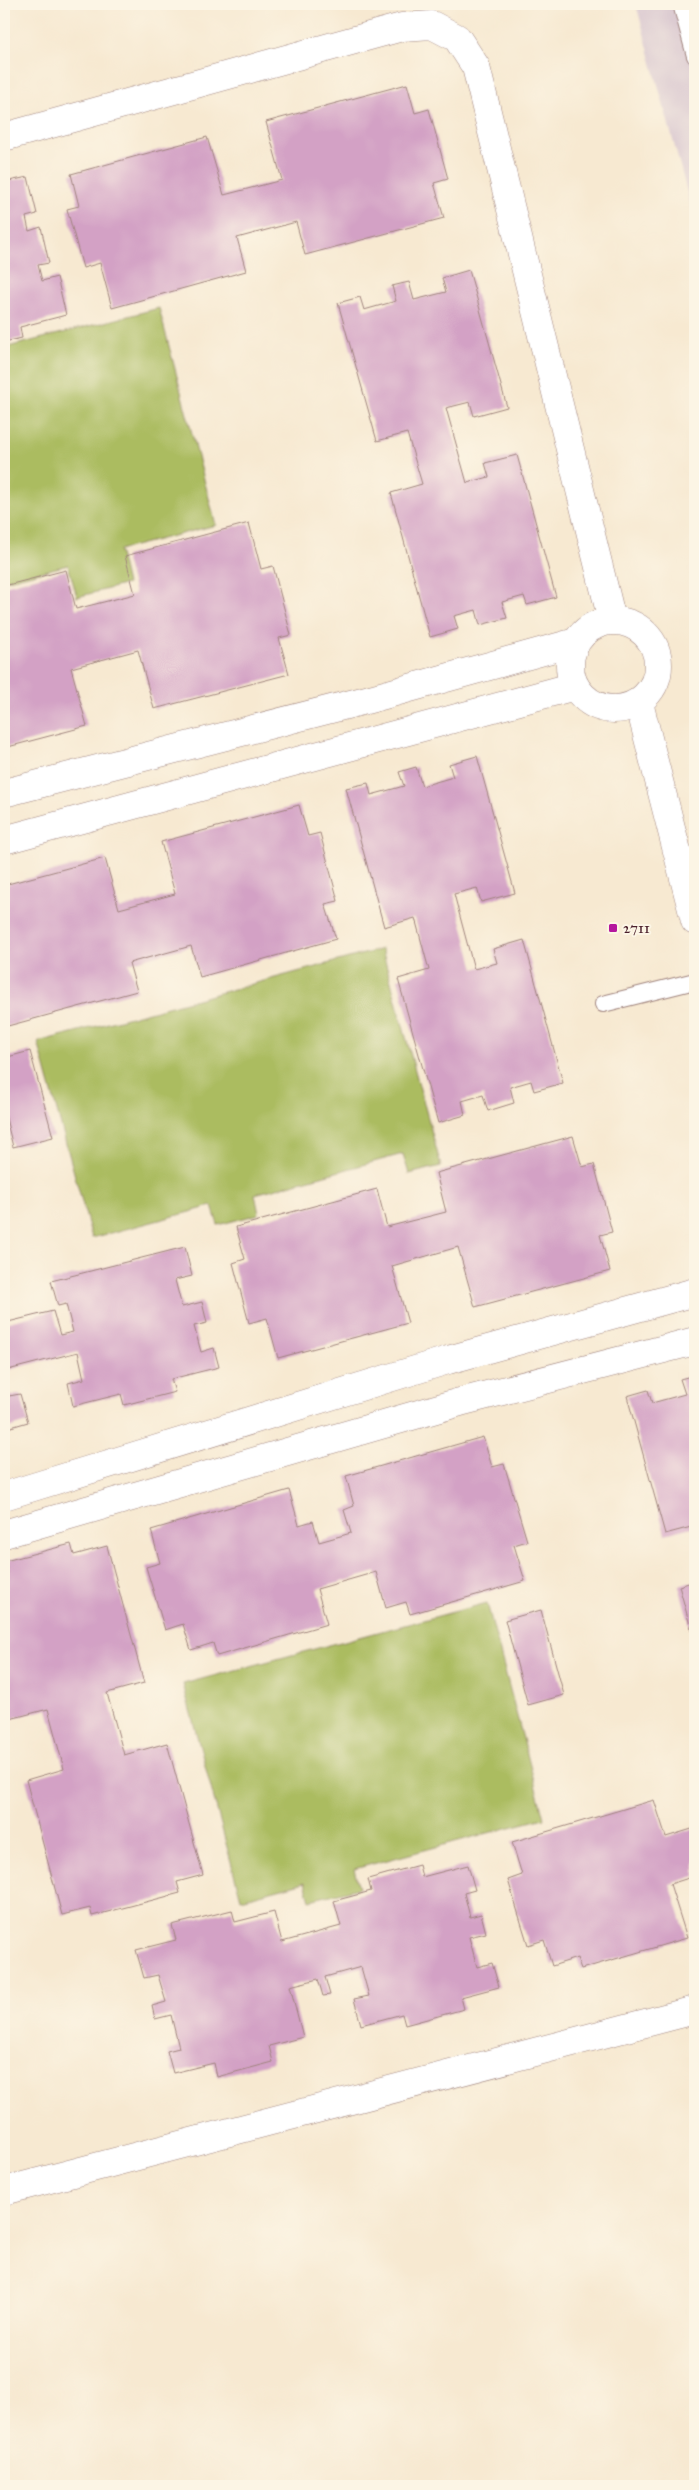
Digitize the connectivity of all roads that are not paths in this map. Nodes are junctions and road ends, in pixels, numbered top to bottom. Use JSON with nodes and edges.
{"nodes":[{"id":1,"x":681,"y":4,"type":"edge"},
{"id":2,"x":695,"y":56,"type":"edge"},
{"id":3,"x":4,"y":137,"type":"edge"},
{"id":4,"x":612,"y":620,"type":"junction"},
{"id":5,"x":576,"y":642,"type":"junction"},
{"id":6,"x":574,"y":686,"type":"junction"},
{"id":7,"x":639,"y":703,"type":"junction"},
{"id":8,"x":4,"y":793,"type":"edge"},
{"id":9,"x":4,"y":840,"type":"edge"},
{"id":10,"x":695,"y":921,"type":"edge"},
{"id":11,"x":695,"y":981,"type":"edge"},
{"id":12,"x":602,"y":1004,"type":"dead end"},
{"id":13,"x":695,"y":1292,"type":"edge"},
{"id":14,"x":695,"y":1340,"type":"edge"},
{"id":15,"x":4,"y":1496,"type":"edge"},
{"id":16,"x":4,"y":1534,"type":"edge"},
{"id":17,"x":695,"y":2010,"type":"edge"},
{"id":18,"x":4,"y":2191,"type":"edge"}],
"edges":[{"from":1,"to":2,"type":"lane"},
{"from":3,"to":4,"type":"street"},
{"from":4,"to":5,"type":"street"},
{"from":4,"to":7,"type":"street"},
{"from":5,"to":6,"type":"street"},
{"from":5,"to":8,"type":"street"},
{"from":6,"to":7,"type":"street"},
{"from":6,"to":9,"type":"street"},
{"from":7,"to":10,"type":"street"},
{"from":11,"to":12,"type":"lane"},
{"from":13,"to":15,"type":"street"},
{"from":14,"to":16,"type":"street"},
{"from":17,"to":18,"type":"street"}]}
